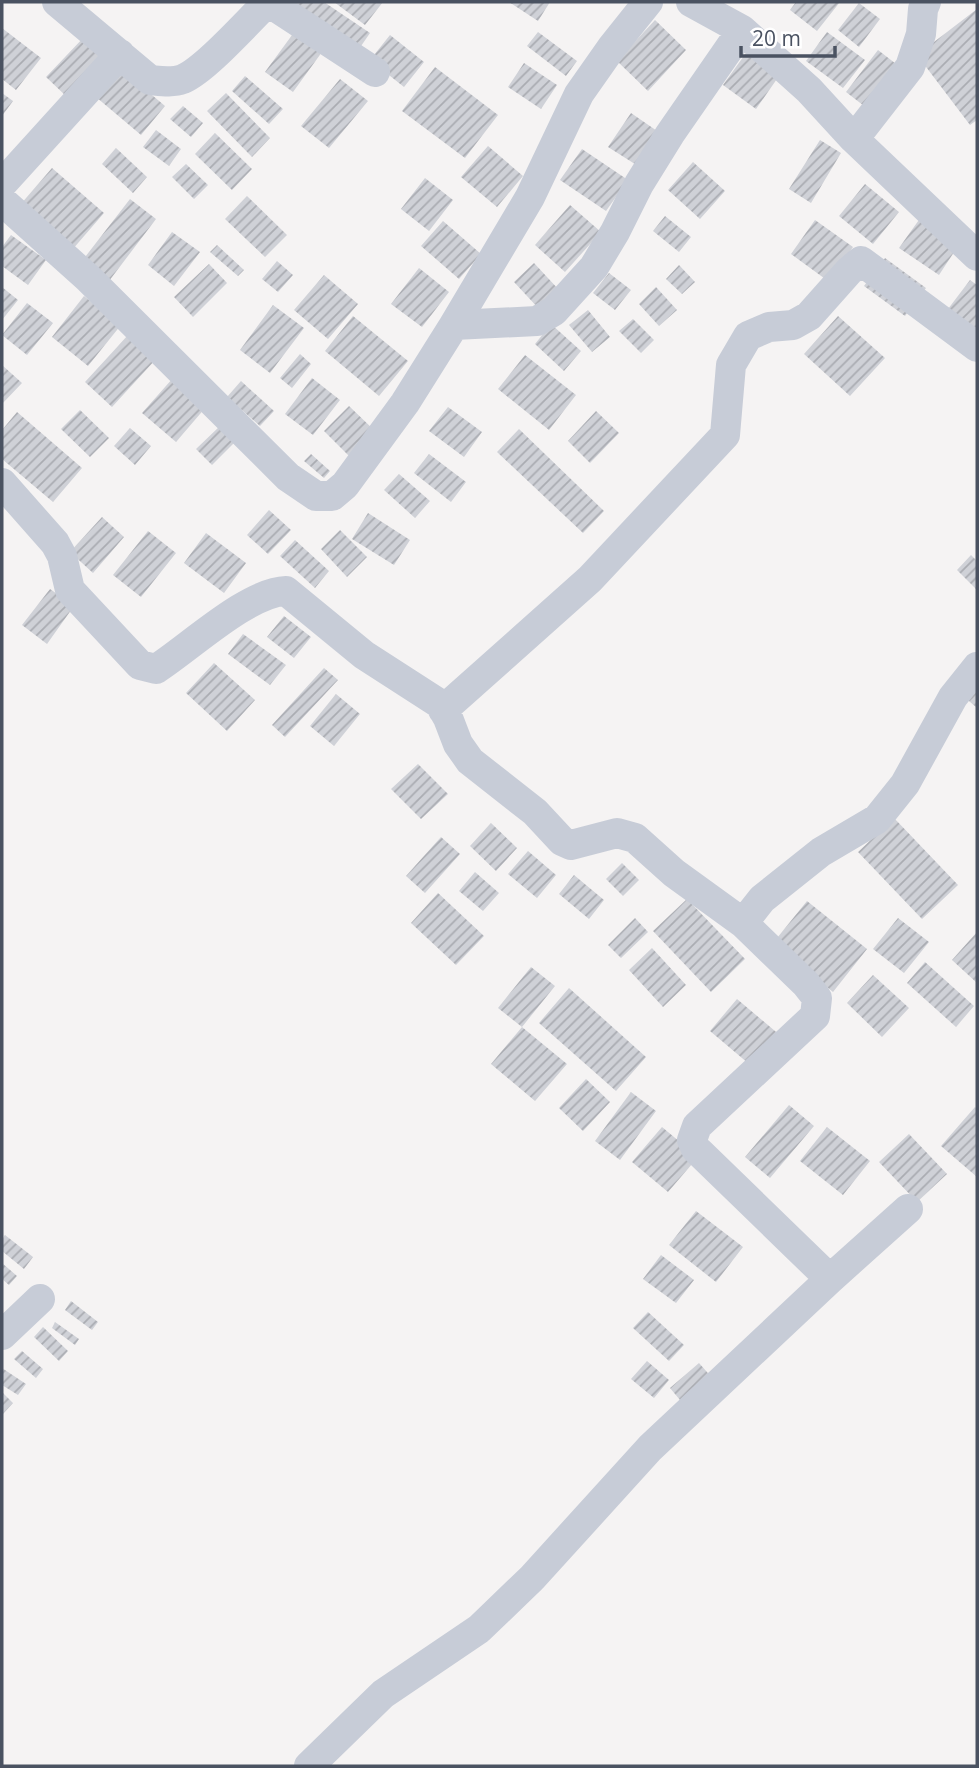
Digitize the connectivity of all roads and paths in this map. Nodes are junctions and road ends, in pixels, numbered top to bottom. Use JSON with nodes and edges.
{"nodes":[{"id":1,"x":57,"y":2,"type":"edge"},
{"id":2,"x":268,"y":2,"type":"edge"},
{"id":3,"x":648,"y":2,"type":"edge"},
{"id":4,"x":691,"y":2,"type":"edge"},
{"id":5,"x":926,"y":2,"type":"edge"},
{"id":6,"x":742,"y":30,"type":"junction"},
{"id":7,"x":120,"y":54,"type":"junction"},
{"id":8,"x":374,"y":72,"type":"dead end"},
{"id":9,"x":854,"y":139,"type":"junction"},
{"id":10,"x":2,"y":184,"type":"edge"},
{"id":11,"x":2,"y":201,"type":"edge"},
{"id":12,"x":977,"y":256,"type":"edge"},
{"id":13,"x":454,"y":325,"type":"junction"},
{"id":14,"x":977,"y":347,"type":"edge"},
{"id":15,"x":2,"y":483,"type":"edge"},
{"id":16,"x":977,"y":667,"type":"edge"},
{"id":17,"x":443,"y":710,"type":"junction"},
{"id":18,"x":743,"y":923,"type":"junction"},
{"id":19,"x":908,"y":1209,"type":"dead end"},
{"id":20,"x":830,"y":1279,"type":"junction"},
{"id":21,"x":40,"y":1299,"type":"dead end"},
{"id":22,"x":2,"y":1335,"type":"edge"},
{"id":23,"x":309,"y":1766,"type":"edge"}],
"edges":[{"from":1,"to":7,"type":"street"},
{"from":2,"to":7,"type":"street"},
{"from":2,"to":8,"type":"street"},
{"from":3,"to":13,"type":"street"},
{"from":4,"to":6,"type":"street"},
{"from":5,"to":9,"type":"street"},
{"from":6,"to":9,"type":"street"},
{"from":6,"to":13,"type":"street"},
{"from":7,"to":10,"type":"street"},
{"from":9,"to":12,"type":"street"},
{"from":11,"to":13,"type":"street"},
{"from":14,"to":17,"type":"street"},
{"from":15,"to":17,"type":"street"},
{"from":16,"to":18,"type":"street"},
{"from":17,"to":18,"type":"street"},
{"from":18,"to":20,"type":"street"},
{"from":19,"to":20,"type":"street"},
{"from":20,"to":23,"type":"street"},
{"from":21,"to":22,"type":"street"}]}
